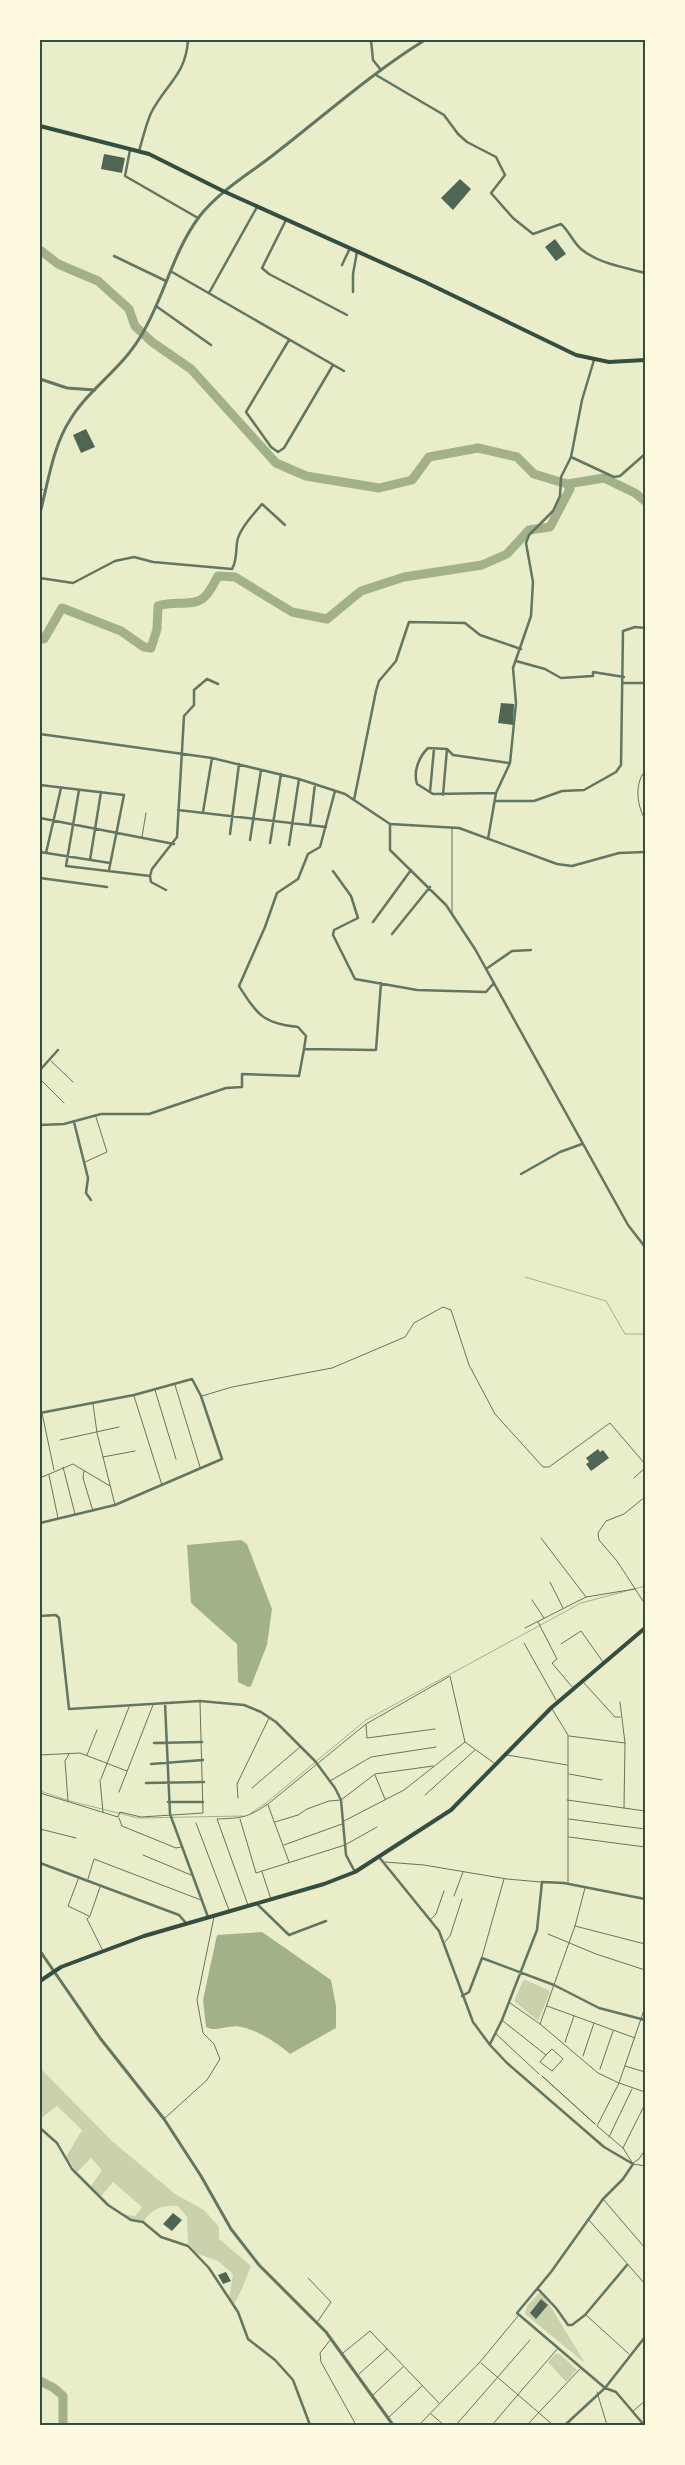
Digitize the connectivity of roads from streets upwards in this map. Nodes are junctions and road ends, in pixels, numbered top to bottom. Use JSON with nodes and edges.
{"nodes":[{"id":1,"x":188,"y":40,"type":"edge"},
{"id":2,"x":371,"y":40,"type":"edge"},
{"id":3,"x":425,"y":40,"type":"edge"},
{"id":4,"x":381,"y":70,"type":"junction"},
{"id":5,"x":376,"y":75,"type":"junction"},
{"id":6,"x":40,"y":126,"type":"edge"},
{"id":7,"x":131,"y":149,"type":"junction"},
{"id":8,"x":139,"y":151,"type":"junction"},
{"id":9,"x":223,"y":191,"type":"junction"},
{"id":10,"x":257,"y":206,"type":"junction"},
{"id":11,"x":198,"y":218,"type":"junction"},
{"id":12,"x":286,"y":220,"type":"junction"},
{"id":13,"x":350,"y":248,"type":"junction"},
{"id":14,"x":357,"y":252,"type":"junction"},
{"id":15,"x":114,"y":256,"type":"dead end"},
{"id":16,"x":342,"y":265,"type":"dead end"},
{"id":17,"x":172,"y":272,"type":"junction"},
{"id":18,"x":645,"y":273,"type":"edge"},
{"id":19,"x":167,"y":281,"type":"junction"},
{"id":20,"x":353,"y":292,"type":"dead end"},
{"id":21,"x":209,"y":294,"type":"junction"},
{"id":22,"x":156,"y":306,"type":"junction"},
{"id":23,"x":347,"y":315,"type":"dead end"},
{"id":24,"x":289,"y":340,"type":"junction"},
{"id":25,"x":211,"y":345,"type":"dead end"},
{"id":26,"x":594,"y":360,"type":"junction"},
{"id":27,"x":645,"y":360,"type":"edge"},
{"id":28,"x":334,"y":365,"type":"junction"},
{"id":29,"x":344,"y":370,"type":"dead end"},
{"id":30,"x":40,"y":380,"type":"edge"},
{"id":31,"x":95,"y":390,"type":"junction"},
{"id":32,"x":645,"y":454,"type":"edge"},
{"id":33,"x":571,"y":457,"type":"junction"},
{"id":34,"x":41,"y":508,"type":"edge"},
{"id":35,"x":40,"y":513,"type":"edge"},
{"id":36,"x":285,"y":526,"type":"dead end"},
{"id":37,"x":40,"y":578,"type":"edge"},
{"id":38,"x":645,"y":628,"type":"edge"},
{"id":39,"x":521,"y":649,"type":"junction"},
{"id":40,"x":516,"y":661,"type":"junction"},
{"id":41,"x":624,"y":676,"type":"junction"},
{"id":42,"x":624,"y":683,"type":"junction"},
{"id":43,"x":645,"y":683,"type":"edge"},
{"id":44,"x":218,"y":684,"type":"dead end"},
{"id":45,"x":40,"y":734,"type":"edge"},
{"id":46,"x":434,"y":748,"type":"junction"},
{"id":47,"x":447,"y":749,"type":"junction"},
{"id":48,"x":183,"y":754,"type":"junction"},
{"id":49,"x":212,"y":758,"type":"junction"},
{"id":50,"x":239,"y":764,"type":"junction"},
{"id":51,"x":510,"y":764,"type":"junction"},
{"id":52,"x":261,"y":770,"type":"junction"},
{"id":53,"x":281,"y":774,"type":"junction"},
{"id":54,"x":300,"y":779,"type":"junction"},
{"id":55,"x":315,"y":784,"type":"junction"},
{"id":56,"x":40,"y":785,"type":"edge"},
{"id":57,"x":61,"y":788,"type":"junction"},
{"id":58,"x":79,"y":790,"type":"junction"},
{"id":59,"x":335,"y":790,"type":"junction"},
{"id":60,"x":101,"y":792,"type":"junction"},
{"id":61,"x":430,"y":792,"type":"junction"},
{"id":62,"x":496,"y":794,"type":"junction"},
{"id":63,"x":443,"y":795,"type":"junction"},
{"id":64,"x":353,"y":800,"type":"junction"},
{"id":65,"x":496,"y":801,"type":"junction"},
{"id":66,"x":178,"y":810,"type":"junction"},
{"id":67,"x":203,"y":812,"type":"junction"},
{"id":68,"x":232,"y":816,"type":"junction"},
{"id":69,"x":40,"y":818,"type":"edge"},
{"id":70,"x":253,"y":819,"type":"junction"},
{"id":71,"x":54,"y":820,"type":"junction"},
{"id":72,"x":273,"y":821,"type":"junction"},
{"id":73,"x":293,"y":822,"type":"junction"},
{"id":74,"x":74,"y":824,"type":"junction"},
{"id":75,"x":390,"y":824,"type":"junction"},
{"id":76,"x":310,"y":825,"type":"junction"},
{"id":77,"x":326,"y":827,"type":"junction"},
{"id":78,"x":95,"y":828,"type":"junction"},
{"id":79,"x":117,"y":832,"type":"junction"},
{"id":80,"x":230,"y":834,"type":"dead end"},
{"id":81,"x":488,"y":839,"type":"junction"},
{"id":82,"x":250,"y":840,"type":"dead end"},
{"id":83,"x":270,"y":843,"type":"dead end"},
{"id":84,"x":174,"y":844,"type":"junction"},
{"id":85,"x":289,"y":845,"type":"dead end"},
{"id":86,"x":40,"y":852,"type":"edge"},
{"id":87,"x":645,"y":852,"type":"edge"},
{"id":88,"x":46,"y":853,"type":"junction"},
{"id":89,"x":68,"y":858,"type":"junction"},
{"id":90,"x":90,"y":860,"type":"junction"},
{"id":91,"x":110,"y":863,"type":"junction"},
{"id":92,"x":109,"y":870,"type":"junction"},
{"id":93,"x":411,"y":870,"type":"junction"},
{"id":94,"x":333,"y":871,"type":"dead end"},
{"id":95,"x":150,"y":876,"type":"junction"},
{"id":96,"x":40,"y":878,"type":"edge"},
{"id":97,"x":108,"y":887,"type":"dead end"},
{"id":98,"x":430,"y":887,"type":"junction"},
{"id":99,"x":166,"y":890,"type":"dead end"},
{"id":100,"x":372,"y":922,"type":"dead end"},
{"id":101,"x":392,"y":934,"type":"dead end"},
{"id":102,"x":531,"y":950,"type":"dead end"},
{"id":103,"x":486,"y":969,"type":"junction"},
{"id":104,"x":381,"y":983,"type":"junction"},
{"id":105,"x":494,"y":983,"type":"junction"},
{"id":106,"x":304,"y":1049,"type":"junction"},
{"id":107,"x":58,"y":1050,"type":"dead end"},
{"id":108,"x":40,"y":1070,"type":"edge"},
{"id":109,"x":73,"y":1122,"type":"junction"},
{"id":110,"x":40,"y":1126,"type":"edge"},
{"id":111,"x":582,"y":1144,"type":"junction"},
{"id":112,"x":521,"y":1174,"type":"dead end"},
{"id":113,"x":91,"y":1200,"type":"dead end"},
{"id":114,"x":645,"y":1247,"type":"edge"},
{"id":115,"x":41,"y":1412,"type":"edge"},
{"id":116,"x":40,"y":1523,"type":"edge"},
{"id":117,"x":40,"y":1616,"type":"edge"},
{"id":118,"x":645,"y":1628,"type":"edge"},
{"id":119,"x":165,"y":1704,"type":"junction"},
{"id":120,"x":154,"y":1742,"type":"dead end"},
{"id":121,"x":166,"y":1742,"type":"junction"},
{"id":122,"x":202,"y":1742,"type":"road end"},
{"id":123,"x":203,"y":1760,"type":"road end"},
{"id":124,"x":166,"y":1763,"type":"junction"},
{"id":125,"x":151,"y":1764,"type":"dead end"},
{"id":126,"x":204,"y":1782,"type":"road end"},
{"id":127,"x":146,"y":1783,"type":"dead end"},
{"id":128,"x":167,"y":1783,"type":"junction"},
{"id":129,"x":168,"y":1802,"type":"junction"},
{"id":130,"x":203,"y":1802,"type":"road end"},
{"id":131,"x":379,"y":1858,"type":"junction"},
{"id":132,"x":40,"y":1863,"type":"edge"},
{"id":133,"x":355,"y":1872,"type":"junction"},
{"id":134,"x":645,"y":1899,"type":"edge"},
{"id":135,"x":256,"y":1904,"type":"junction"},
{"id":136,"x":208,"y":1917,"type":"junction"},
{"id":137,"x":326,"y":1921,"type":"dead end"},
{"id":138,"x":186,"y":1923,"type":"junction"},
{"id":139,"x":40,"y":1950,"type":"edge"},
{"id":140,"x":55,"y":1971,"type":"junction"},
{"id":141,"x":522,"y":1973,"type":"junction"},
{"id":142,"x":41,"y":1980,"type":"edge"},
{"id":143,"x":462,"y":1996,"type":"junction"},
{"id":144,"x":40,"y":1997,"type":"edge"},
{"id":145,"x":644,"y":2020,"type":"edge"},
{"id":146,"x":490,"y":2045,"type":"junction"},
{"id":147,"x":40,"y":2128,"type":"edge"},
{"id":148,"x":628,"y":2265,"type":"road end"},
{"id":149,"x":538,"y":2289,"type":"junction"},
{"id":150,"x":645,"y":2337,"type":"edge"},
{"id":151,"x":605,"y":2388,"type":"junction"},
{"id":152,"x":310,"y":2425,"type":"edge"},
{"id":153,"x":393,"y":2425,"type":"edge"},
{"id":154,"x":566,"y":2425,"type":"edge"},
{"id":155,"x":644,"y":2425,"type":"edge"}],
"edges":[{"from":1,"to":8,"type":"street"},
{"from":2,"to":4,"type":"street"},
{"from":3,"to":4,"type":"street"},
{"from":4,"to":5,"type":"street"},
{"from":5,"to":9,"type":"street"},
{"from":5,"to":18,"type":"street"},
{"from":6,"to":7,"type":"main road"},
{"from":7,"to":8,"type":"main road"},
{"from":7,"to":11,"type":"street"},
{"from":8,"to":9,"type":"main road"},
{"from":9,"to":10,"type":"main road"},
{"from":9,"to":11,"type":"street"},
{"from":10,"to":12,"type":"main road"},
{"from":10,"to":21,"type":"street"},
{"from":11,"to":17,"type":"street"},
{"from":12,"to":13,"type":"main road"},
{"from":12,"to":23,"type":"street"},
{"from":13,"to":14,"type":"main road"},
{"from":13,"to":16,"type":"street"},
{"from":14,"to":20,"type":"street"},
{"from":14,"to":26,"type":"main road"},
{"from":15,"to":19,"type":"street"},
{"from":17,"to":19,"type":"street"},
{"from":17,"to":21,"type":"street"},
{"from":19,"to":22,"type":"street"},
{"from":21,"to":24,"type":"street"},
{"from":22,"to":25,"type":"street"},
{"from":22,"to":31,"type":"street"},
{"from":24,"to":28,"type":"street"},
{"from":24,"to":28,"type":"street"},
{"from":26,"to":27,"type":"main road"},
{"from":26,"to":33,"type":"street"},
{"from":28,"to":29,"type":"street"},
{"from":30,"to":31,"type":"street"},
{"from":31,"to":34,"type":"street"},
{"from":32,"to":33,"type":"street"},
{"from":33,"to":39,"type":"street"},
{"from":34,"to":35,"type":"street"},
{"from":36,"to":37,"type":"street"},
{"from":38,"to":41,"type":"street"},
{"from":39,"to":40,"type":"street"},
{"from":39,"to":64,"type":"street"},
{"from":40,"to":41,"type":"street"},
{"from":40,"to":51,"type":"street"},
{"from":41,"to":42,"type":"street"},
{"from":42,"to":43,"type":"street"},
{"from":42,"to":65,"type":"street"},
{"from":44,"to":48,"type":"street"},
{"from":45,"to":48,"type":"street"},
{"from":46,"to":47,"type":"street"},
{"from":46,"to":61,"type":"street"},
{"from":46,"to":61,"type":"street"},
{"from":47,"to":51,"type":"street"},
{"from":47,"to":63,"type":"street"},
{"from":48,"to":49,"type":"street"},
{"from":48,"to":66,"type":"street"},
{"from":49,"to":50,"type":"street"},
{"from":49,"to":67,"type":"street"},
{"from":50,"to":52,"type":"street"},
{"from":50,"to":68,"type":"street"},
{"from":51,"to":62,"type":"street"},
{"from":52,"to":53,"type":"street"},
{"from":52,"to":70,"type":"street"},
{"from":53,"to":54,"type":"street"},
{"from":53,"to":72,"type":"street"},
{"from":54,"to":55,"type":"street"},
{"from":54,"to":73,"type":"street"},
{"from":55,"to":59,"type":"street"},
{"from":55,"to":76,"type":"street"},
{"from":56,"to":57,"type":"street"},
{"from":57,"to":58,"type":"street"},
{"from":57,"to":71,"type":"street"},
{"from":58,"to":60,"type":"street"},
{"from":58,"to":74,"type":"street"},
{"from":59,"to":64,"type":"street"},
{"from":59,"to":77,"type":"street"},
{"from":60,"to":78,"type":"street"},
{"from":60,"to":79,"type":"street"},
{"from":61,"to":63,"type":"street"},
{"from":62,"to":63,"type":"street"},
{"from":62,"to":65,"type":"street"},
{"from":64,"to":75,"type":"street"},
{"from":65,"to":81,"type":"street"},
{"from":66,"to":67,"type":"street"},
{"from":66,"to":84,"type":"street"},
{"from":67,"to":68,"type":"street"},
{"from":68,"to":70,"type":"street"},
{"from":68,"to":80,"type":"street"},
{"from":69,"to":71,"type":"street"},
{"from":70,"to":72,"type":"street"},
{"from":70,"to":82,"type":"street"},
{"from":71,"to":74,"type":"street"},
{"from":71,"to":88,"type":"street"},
{"from":72,"to":73,"type":"street"},
{"from":72,"to":83,"type":"street"},
{"from":73,"to":76,"type":"street"},
{"from":73,"to":85,"type":"street"},
{"from":74,"to":78,"type":"street"},
{"from":74,"to":89,"type":"street"},
{"from":75,"to":81,"type":"street"},
{"from":75,"to":93,"type":"street"},
{"from":76,"to":77,"type":"street"},
{"from":77,"to":106,"type":"street"},
{"from":78,"to":79,"type":"street"},
{"from":78,"to":90,"type":"street"},
{"from":79,"to":84,"type":"street"},
{"from":79,"to":91,"type":"street"},
{"from":81,"to":87,"type":"street"},
{"from":84,"to":95,"type":"street"},
{"from":86,"to":88,"type":"street"},
{"from":88,"to":89,"type":"street"},
{"from":89,"to":90,"type":"street"},
{"from":89,"to":92,"type":"street"},
{"from":90,"to":91,"type":"street"},
{"from":91,"to":92,"type":"street"},
{"from":92,"to":95,"type":"street"},
{"from":93,"to":98,"type":"street"},
{"from":93,"to":100,"type":"street"},
{"from":94,"to":104,"type":"street"},
{"from":95,"to":99,"type":"street"},
{"from":96,"to":97,"type":"street"},
{"from":98,"to":101,"type":"street"},
{"from":98,"to":103,"type":"street"},
{"from":102,"to":103,"type":"street"},
{"from":103,"to":105,"type":"street"},
{"from":104,"to":105,"type":"street"},
{"from":104,"to":106,"type":"street"},
{"from":105,"to":111,"type":"street"},
{"from":106,"to":109,"type":"street"},
{"from":107,"to":108,"type":"street"},
{"from":109,"to":110,"type":"street"},
{"from":109,"to":113,"type":"street"},
{"from":111,"to":112,"type":"street"},
{"from":111,"to":114,"type":"street"},
{"from":115,"to":116,"type":"street"},
{"from":117,"to":119,"type":"street"},
{"from":118,"to":131,"type":"main road"},
{"from":119,"to":121,"type":"street"},
{"from":119,"to":133,"type":"street"},
{"from":120,"to":121,"type":"street"},
{"from":121,"to":122,"type":"street"},
{"from":121,"to":124,"type":"street"},
{"from":123,"to":124,"type":"street"},
{"from":124,"to":125,"type":"street"},
{"from":124,"to":128,"type":"street"},
{"from":126,"to":128,"type":"street"},
{"from":127,"to":128,"type":"street"},
{"from":128,"to":129,"type":"street"},
{"from":129,"to":130,"type":"street"},
{"from":129,"to":136,"type":"street"},
{"from":131,"to":133,"type":"main road"},
{"from":131,"to":143,"type":"street"},
{"from":132,"to":138,"type":"street"},
{"from":133,"to":135,"type":"main road"},
{"from":134,"to":141,"type":"street"},
{"from":135,"to":136,"type":"main road"},
{"from":135,"to":137,"type":"street"},
{"from":136,"to":138,"type":"main road"},
{"from":138,"to":140,"type":"main road"},
{"from":139,"to":140,"type":"street"},
{"from":140,"to":142,"type":"main road"},
{"from":140,"to":153,"type":"street"},
{"from":141,"to":143,"type":"street"},
{"from":141,"to":145,"type":"street"},
{"from":141,"to":146,"type":"street"},
{"from":142,"to":144,"type":"street"},
{"from":143,"to":146,"type":"street"},
{"from":146,"to":149,"type":"street"},
{"from":147,"to":152,"type":"street"},
{"from":148,"to":149,"type":"street"},
{"from":149,"to":151,"type":"street"},
{"from":150,"to":151,"type":"street"},
{"from":151,"to":154,"type":"street"},
{"from":151,"to":155,"type":"street"}]}
